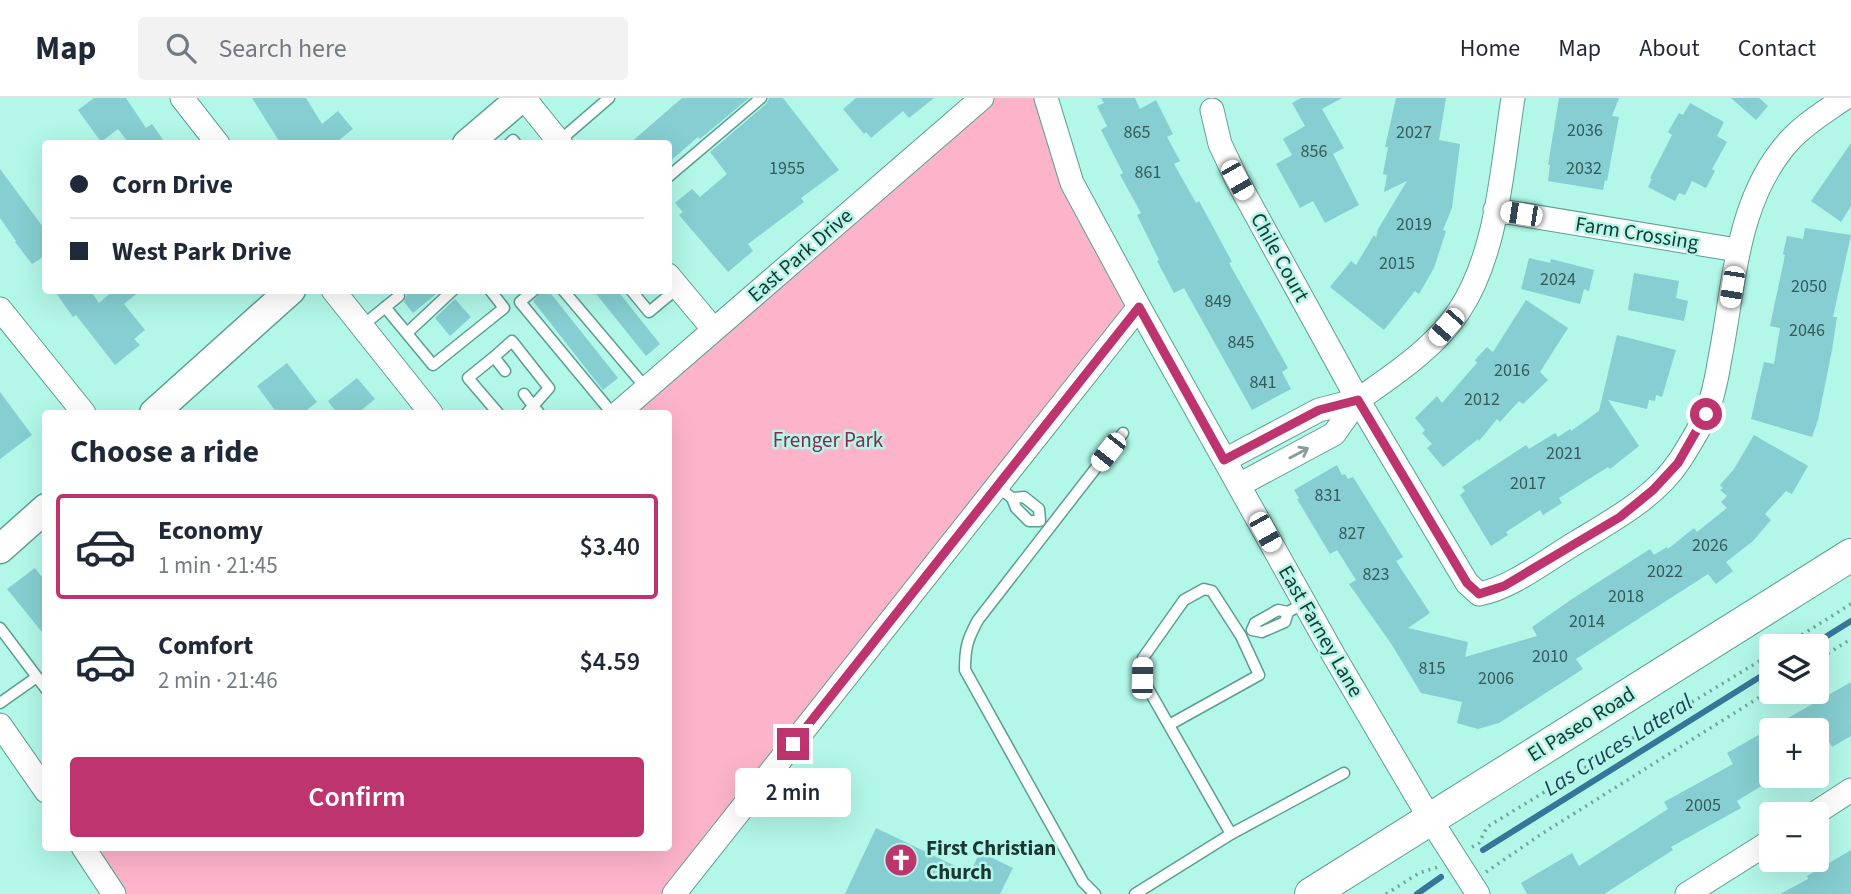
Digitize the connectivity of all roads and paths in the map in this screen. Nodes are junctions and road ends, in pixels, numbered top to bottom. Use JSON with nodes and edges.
{"nodes":[{"id":1,"x":183,"y":98,"type":"edge"},
{"id":2,"x":523,"y":98,"type":"edge"},
{"id":3,"x":609,"y":98,"type":"edge"},
{"id":4,"x":761,"y":98,"type":"edge"},
{"id":5,"x":1046,"y":98,"type":"edge"},
{"id":6,"x":1513,"y":98,"type":"edge"},
{"id":7,"x":1845,"y":98,"type":"edge"},
{"id":8,"x":976,"y":100,"type":"edge"},
{"id":9,"x":1212,"y":110,"type":"dead end"},
{"id":10,"x":215,"y":140,"type":"edge"},
{"id":11,"x":472,"y":140,"type":"edge"},
{"id":12,"x":557,"y":140,"type":"edge"},
{"id":13,"x":562,"y":140,"type":"edge"},
{"id":14,"x":672,"y":174,"type":"edge"},
{"id":15,"x":1495,"y":210,"type":"junction"},
{"id":16,"x":1737,"y":250,"type":"junction"},
{"id":17,"x":674,"y":281,"type":"edge"},
{"id":18,"x":287,"y":294,"type":"edge"},
{"id":19,"x":337,"y":294,"type":"edge"},
{"id":20,"x":449,"y":294,"type":"edge"},
{"id":21,"x":493,"y":294,"type":"edge"},
{"id":22,"x":529,"y":294,"type":"edge"},
{"id":23,"x":567,"y":294,"type":"edge"},
{"id":24,"x":635,"y":294,"type":"edge"},
{"id":25,"x":664,"y":294,"type":"edge"},
{"id":26,"x":398,"y":296,"type":"dead end"},
{"id":27,"x":520,"y":302,"type":"junction"},
{"id":28,"x":385,"y":307,"type":"junction"},
{"id":29,"x":1139,"y":307,"type":"junction"},
{"id":30,"x":505,"y":308,"type":"junction"},
{"id":31,"x":0,"y":309,"type":"edge"},
{"id":32,"x":362,"y":326,"type":"junction"},
{"id":33,"x":714,"y":330,"type":"junction"},
{"id":34,"x":407,"y":333,"type":"junction"},
{"id":35,"x":494,"y":357,"type":"junction"},
{"id":36,"x":505,"y":371,"type":"dead end"},
{"id":37,"x":646,"y":388,"type":"junction"},
{"id":38,"x":524,"y":394,"type":"dead end"},
{"id":39,"x":1358,"y":400,"type":"junction"},
{"id":40,"x":82,"y":410,"type":"edge"},
{"id":41,"x":157,"y":410,"type":"edge"},
{"id":42,"x":429,"y":410,"type":"edge"},
{"id":43,"x":495,"y":410,"type":"edge"},
{"id":44,"x":532,"y":410,"type":"edge"},
{"id":45,"x":534,"y":410,"type":"edge"},
{"id":46,"x":610,"y":410,"type":"edge"},
{"id":47,"x":621,"y":410,"type":"edge"},
{"id":48,"x":1123,"y":433,"type":"dead end"},
{"id":49,"x":1224,"y":460,"type":"junction"},
{"id":50,"x":1238,"y":485,"type":"junction"},
{"id":51,"x":1004,"y":492,"type":"junction"},
{"id":52,"x":42,"y":511,"type":"edge"},
{"id":53,"x":1044,"y":524,"type":"junction"},
{"id":54,"x":3,"y":539,"type":"edge"},
{"id":55,"x":1851,"y":555,"type":"edge"},
{"id":56,"x":1851,"y":604,"type":"edge"},
{"id":57,"x":1296,"y":608,"type":"junction"},
{"id":58,"x":0,"y":628,"type":"edge"},
{"id":59,"x":1803,"y":634,"type":"edge"},
{"id":60,"x":1241,"y":636,"type":"junction"},
{"id":61,"x":1851,"y":639,"type":"edge"},
{"id":62,"x":4,"y":641,"type":"edge"},
{"id":63,"x":1829,"y":653,"type":"edge"},
{"id":64,"x":1759,"y":661,"type":"edge"},
{"id":65,"x":37,"y":677,"type":"junction"},
{"id":66,"x":42,"y":684,"type":"edge"},
{"id":67,"x":1759,"y":698,"type":"edge"},
{"id":68,"x":0,"y":703,"type":"edge"},
{"id":69,"x":0,"y":725,"type":"edge"},
{"id":70,"x":1169,"y":725,"type":"junction"},
{"id":71,"x":1344,"y":773,"type":"dead end"},
{"id":72,"x":41,"y":776,"type":"edge"},
{"id":73,"x":1851,"y":790,"type":"edge"},
{"id":74,"x":1829,"y":804,"type":"edge"},
{"id":75,"x":1430,"y":819,"type":"junction"},
{"id":76,"x":1231,"y":834,"type":"junction"},
{"id":77,"x":1759,"y":849,"type":"edge"},
{"id":78,"x":96,"y":853,"type":"edge"},
{"id":79,"x":1455,"y":858,"type":"junction"},
{"id":80,"x":1475,"y":888,"type":"edge"},
{"id":81,"x":114,"y":894,"type":"edge"},
{"id":82,"x":674,"y":894,"type":"edge"},
{"id":83,"x":1095,"y":894,"type":"edge"},
{"id":84,"x":1135,"y":894,"type":"edge"},
{"id":85,"x":1311,"y":894,"type":"edge"},
{"id":86,"x":1386,"y":894,"type":"edge"},
{"id":87,"x":1687,"y":894,"type":"edge"}],
"edges":[{"from":1,"to":10,"type":"street"},
{"from":2,"to":11,"type":"street"},
{"from":2,"to":12,"type":"street"},
{"from":3,"to":13,"type":"lane"},
{"from":4,"to":14,"type":"lane"},
{"from":5,"to":29,"type":"street","name":"East Farney Lane"},
{"from":6,"to":15,"type":"street"},
{"from":7,"to":16,"type":"street"},
{"from":8,"to":33,"type":"street","name":"East Park Drive"},
{"from":9,"to":39,"type":"street","name":"Chile Court"},
{"from":15,"to":16,"type":"street","name":"Farm Crossing"},
{"from":15,"to":39,"type":"street"},
{"from":16,"to":39,"type":"street","name":"Chile Court"},
{"from":17,"to":33,"type":"street"},
{"from":18,"to":41,"type":"street"},
{"from":19,"to":32,"type":"street"},
{"from":20,"to":34,"type":"lane"},
{"from":21,"to":30,"type":"lane"},
{"from":22,"to":27,"type":"lane"},
{"from":23,"to":37,"type":"lane"},
{"from":24,"to":25,"type":"lane"},
{"from":26,"to":28,"type":"lane"},
{"from":27,"to":30,"type":"lane"},
{"from":27,"to":46,"type":"lane"},
{"from":28,"to":32,"type":"lane"},
{"from":28,"to":34,"type":"lane"},
{"from":29,"to":49,"type":"street","name":"East Farney Lane"},
{"from":29,"to":51,"type":"street"},
{"from":30,"to":34,"type":"lane"},
{"from":31,"to":40,"type":"street"},
{"from":32,"to":42,"type":"street"},
{"from":33,"to":37,"type":"street","name":"East Park Drive"},
{"from":35,"to":36,"type":"lane"},
{"from":35,"to":43,"type":"lane"},
{"from":35,"to":45,"type":"lane"},
{"from":37,"to":47,"type":"street","name":"East Park Drive"},
{"from":38,"to":44,"type":"lane"},
{"from":39,"to":49,"type":"street"},
{"from":50,"to":39,"type":"street","one_way":true},
{"from":48,"to":53,"type":"lane"},
{"from":49,"to":50,"type":"street","name":"East Farney Lane"},
{"from":50,"to":57,"type":"street","name":"East Farney Lane"},
{"from":51,"to":53,"type":"lane"},
{"from":51,"to":82,"type":"street"},
{"from":52,"to":54,"type":"street"},
{"from":53,"to":83,"type":"lane"},
{"from":55,"to":75,"type":"main road","name":"El Paseo Road"},
{"from":56,"to":59,"type":"path"},
{"from":57,"to":60,"type":"lane"},
{"from":57,"to":75,"type":"street","name":"East Farney Lane"},
{"from":58,"to":62,"type":"lane"},
{"from":60,"to":70,"type":"lane"},
{"from":60,"to":70,"type":"lane"},
{"from":61,"to":63,"type":"path"},
{"from":62,"to":65,"type":"lane"},
{"from":64,"to":79,"type":"path"},
{"from":65,"to":66,"type":"lane"},
{"from":65,"to":68,"type":"lane"},
{"from":67,"to":80,"type":"path"},
{"from":69,"to":72,"type":"street"},
{"from":70,"to":76,"type":"lane"},
{"from":71,"to":76,"type":"lane"},
{"from":73,"to":74,"type":"street"},
{"from":75,"to":79,"type":"street","name":"East Farney Lane"},
{"from":75,"to":85,"type":"main road","name":"El Paseo Road"},
{"from":76,"to":84,"type":"lane"},
{"from":77,"to":87,"type":"street"},
{"from":78,"to":81,"type":"street"},
{"from":79,"to":80,"type":"street","name":"East Farney Lane"},
{"from":79,"to":86,"type":"path"}]}
